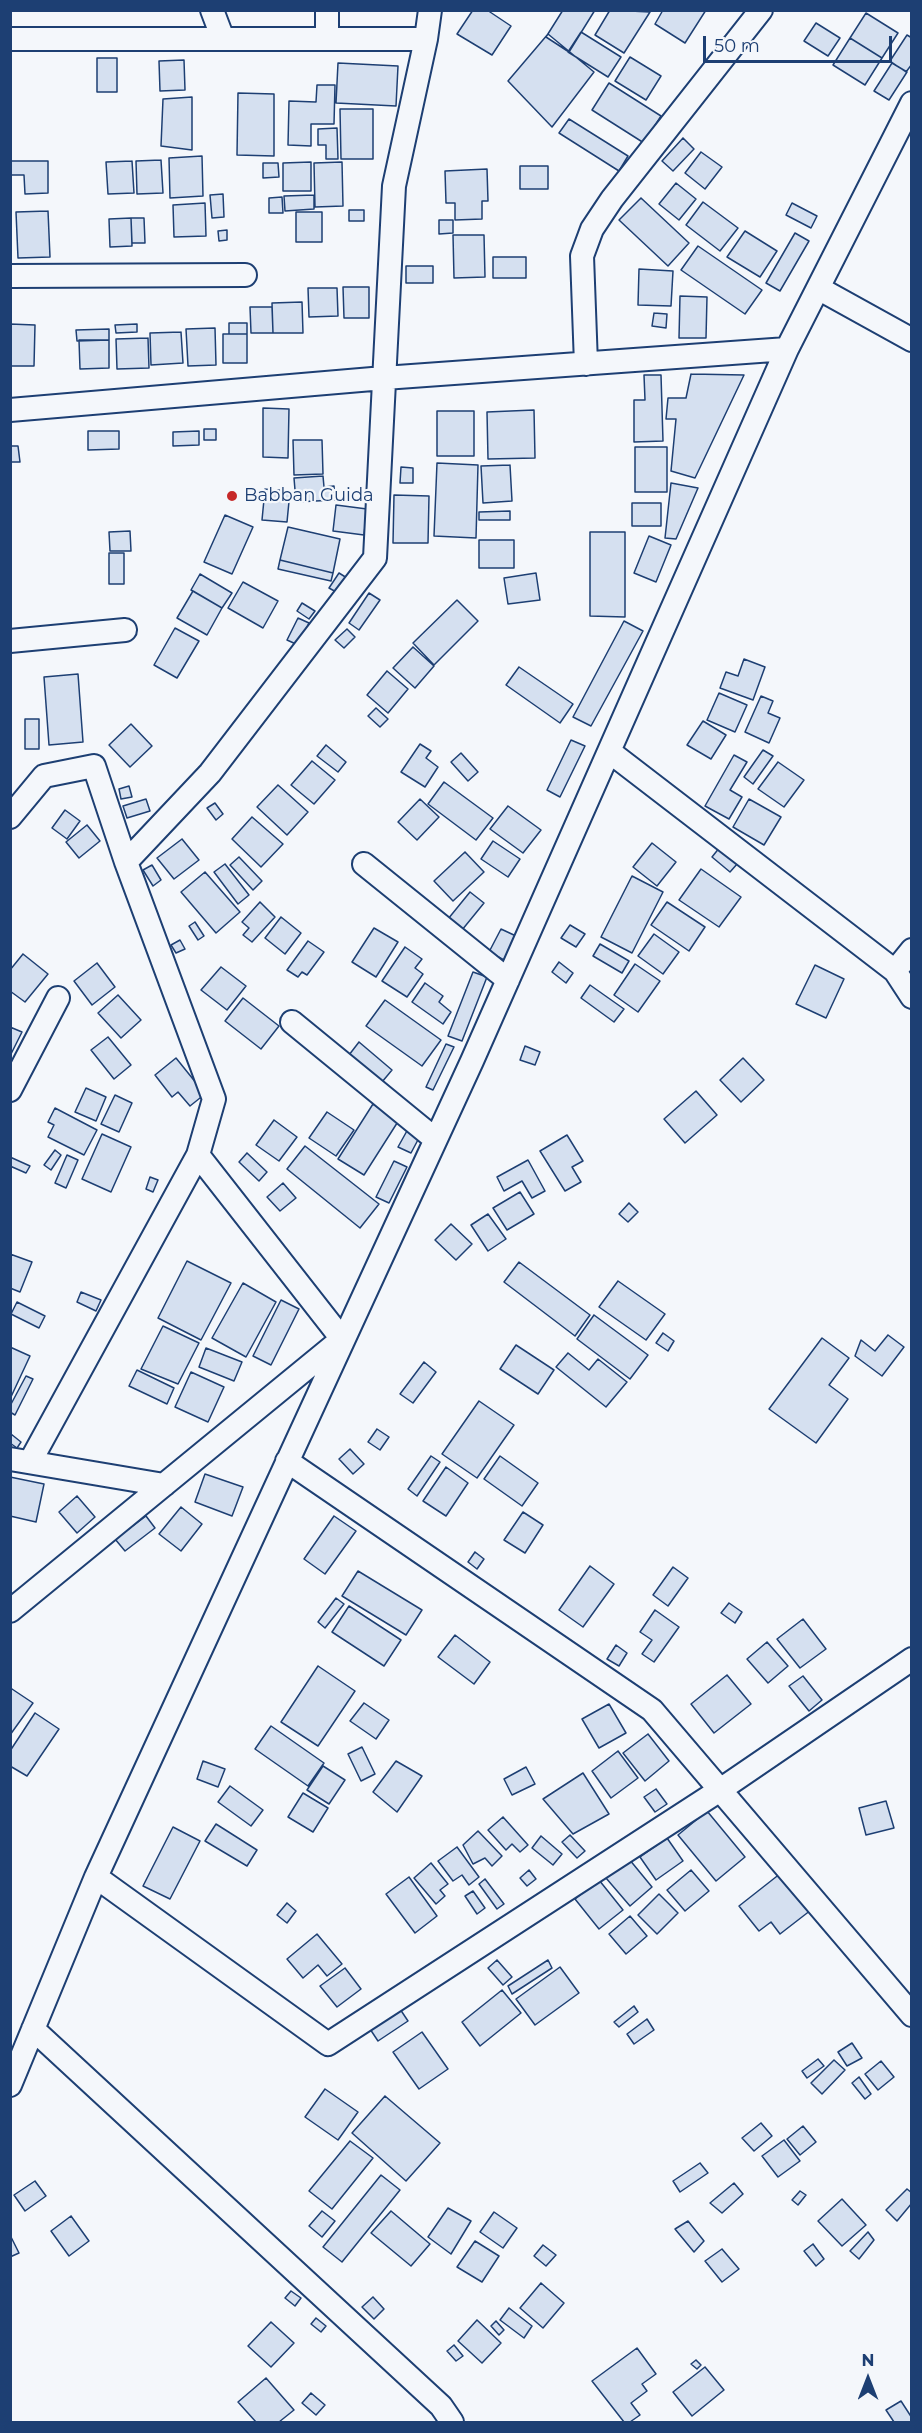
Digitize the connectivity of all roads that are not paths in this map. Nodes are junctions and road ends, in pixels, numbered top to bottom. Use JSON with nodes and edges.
{"nodes":[{"id":1,"x":212,"y":10,"type":"edge"},
{"id":2,"x":327,"y":10,"type":"edge"},
{"id":3,"x":430,"y":10,"type":"edge"},
{"id":4,"x":761,"y":10,"type":"edge"},
{"id":5,"x":10,"y":39,"type":"edge"},
{"id":6,"x":223,"y":39,"type":"junction"},
{"id":7,"x":327,"y":39,"type":"junction"},
{"id":8,"x":426,"y":39,"type":"junction"},
{"id":9,"x":912,"y":103,"type":"edge"},
{"id":10,"x":245,"y":275,"type":"dead end"},
{"id":11,"x":10,"y":276,"type":"edge"},
{"id":12,"x":818,"y":288,"type":"junction"},
{"id":13,"x":912,"y":340,"type":"edge"},
{"id":14,"x":786,"y":349,"type":"junction"},
{"id":15,"x":586,"y":364,"type":"junction"},
{"id":16,"x":384,"y":378,"type":"junction"},
{"id":17,"x":10,"y":410,"type":"edge"},
{"id":18,"x":125,"y":630,"type":"dead end"},
{"id":19,"x":10,"y":641,"type":"edge"},
{"id":20,"x":610,"y":753,"type":"junction"},
{"id":21,"x":10,"y":817,"type":"edge"},
{"id":22,"x":126,"y":862,"type":"junction"},
{"id":23,"x":364,"y":864,"type":"dead end"},
{"id":24,"x":912,"y":950,"type":"edge"},
{"id":25,"x":895,"y":971,"type":"junction"},
{"id":26,"x":508,"y":980,"type":"junction"},
{"id":27,"x":912,"y":997,"type":"edge"},
{"id":28,"x":58,"y":998,"type":"dead end"},
{"id":29,"x":292,"y":1022,"type":"dead end"},
{"id":30,"x":10,"y":1090,"type":"edge"},
{"id":31,"x":435,"y":1139,"type":"junction"},
{"id":32,"x":198,"y":1155,"type":"junction"},
{"id":33,"x":342,"y":1340,"type":"junction"},
{"id":34,"x":20,"y":1461,"type":"edge"},
{"id":35,"x":287,"y":1461,"type":"junction"},
{"id":36,"x":164,"y":1485,"type":"junction"},
{"id":37,"x":10,"y":1611,"type":"edge"},
{"id":38,"x":912,"y":1659,"type":"edge"},
{"id":39,"x":720,"y":1790,"type":"junction"},
{"id":40,"x":96,"y":1877,"type":"junction"},
{"id":41,"x":912,"y":2015,"type":"edge"},
{"id":42,"x":33,"y":2029,"type":"junction"},
{"id":43,"x":10,"y":2085,"type":"edge"},
{"id":44,"x":452,"y":2422,"type":"edge"}],
"edges":[{"from":1,"to":6,"type":"street"},
{"from":2,"to":7,"type":"street"},
{"from":3,"to":8,"type":"street"},
{"from":4,"to":15,"type":"street"},
{"from":5,"to":6,"type":"street"},
{"from":6,"to":7,"type":"street"},
{"from":7,"to":8,"type":"street"},
{"from":8,"to":16,"type":"street"},
{"from":9,"to":12,"type":"street"},
{"from":10,"to":11,"type":"street"},
{"from":12,"to":13,"type":"street"},
{"from":12,"to":14,"type":"street"},
{"from":14,"to":15,"type":"street"},
{"from":14,"to":20,"type":"street"},
{"from":15,"to":16,"type":"street"},
{"from":16,"to":17,"type":"street"},
{"from":16,"to":22,"type":"street"},
{"from":18,"to":19,"type":"street"},
{"from":20,"to":25,"type":"street"},
{"from":20,"to":26,"type":"street"},
{"from":21,"to":22,"type":"street"},
{"from":22,"to":32,"type":"street"},
{"from":23,"to":26,"type":"street"},
{"from":24,"to":25,"type":"street"},
{"from":25,"to":27,"type":"street"},
{"from":26,"to":31,"type":"street"},
{"from":28,"to":30,"type":"street"},
{"from":29,"to":31,"type":"street"},
{"from":31,"to":33,"type":"street"},
{"from":32,"to":33,"type":"street"},
{"from":32,"to":34,"type":"street"},
{"from":33,"to":35,"type":"street"},
{"from":33,"to":36,"type":"street"},
{"from":34,"to":36,"type":"street"},
{"from":35,"to":39,"type":"street"},
{"from":35,"to":40,"type":"street"},
{"from":36,"to":37,"type":"street"},
{"from":38,"to":39,"type":"street"},
{"from":39,"to":40,"type":"street"},
{"from":39,"to":41,"type":"street"},
{"from":40,"to":42,"type":"street"},
{"from":42,"to":43,"type":"street"},
{"from":42,"to":44,"type":"street"}]}
